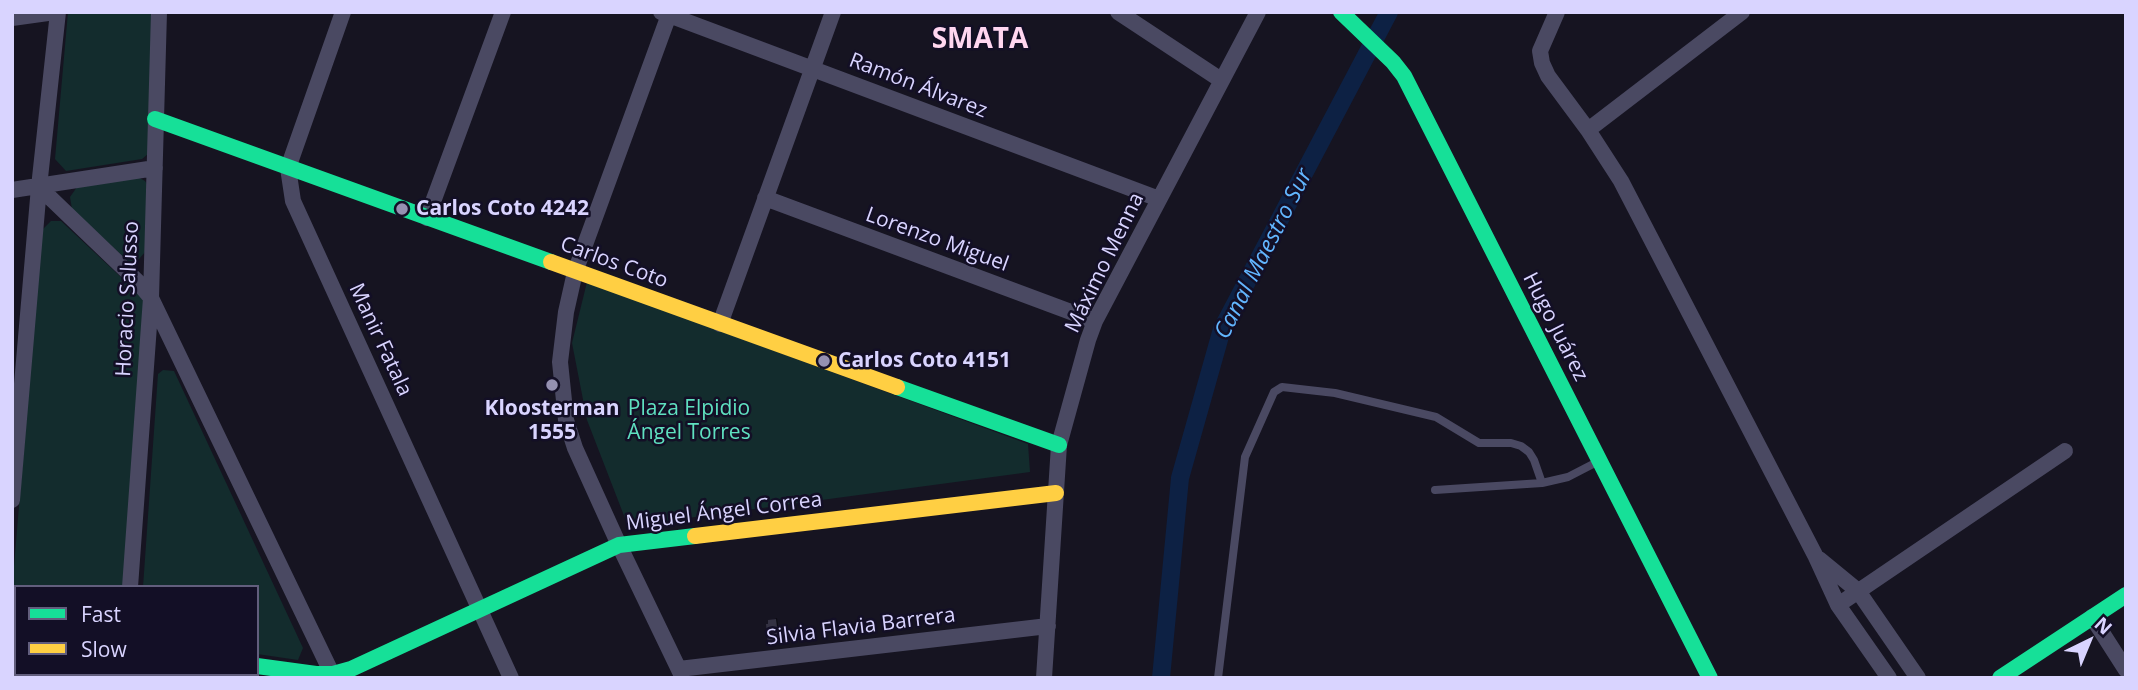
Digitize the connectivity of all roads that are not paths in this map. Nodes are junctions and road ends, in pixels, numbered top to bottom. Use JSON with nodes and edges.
{"nodes":[{"id":1,"x":57,"y":12,"type":"edge"},
{"id":2,"x":159,"y":12,"type":"edge"},
{"id":3,"x":343,"y":12,"type":"edge"},
{"id":4,"x":503,"y":12,"type":"edge"},
{"id":5,"x":833,"y":12,"type":"edge"},
{"id":6,"x":1118,"y":12,"type":"edge"},
{"id":7,"x":1258,"y":12,"type":"edge"},
{"id":8,"x":1341,"y":12,"type":"edge"},
{"id":9,"x":1557,"y":12,"type":"edge"},
{"id":10,"x":1742,"y":12,"type":"edge"},
{"id":11,"x":667,"y":13,"type":"edge"},
{"id":12,"x":12,"y":18,"type":"edge"},
{"id":13,"x":812,"y":69,"type":"junction"},
{"id":14,"x":1221,"y":80,"type":"junction"},
{"id":15,"x":155,"y":119,"type":"junction"},
{"id":16,"x":1588,"y":130,"type":"junction"},
{"id":17,"x":155,"y":168,"type":"junction"},
{"id":18,"x":288,"y":168,"type":"junction"},
{"id":19,"x":39,"y":187,"type":"junction"},
{"id":20,"x":12,"y":190,"type":"edge"},
{"id":21,"x":765,"y":198,"type":"junction"},
{"id":22,"x":1159,"y":199,"type":"junction"},
{"id":23,"x":427,"y":218,"type":"junction"},
{"id":24,"x":575,"y":272,"type":"junction"},
{"id":25,"x":151,"y":298,"type":"junction"},
{"id":26,"x":1095,"y":321,"type":"junction"},
{"id":27,"x":720,"y":324,"type":"junction"},
{"id":28,"x":1059,"y":445,"type":"junction"},
{"id":29,"x":2065,"y":451,"type":"dead end"},
{"id":30,"x":1600,"y":461,"type":"junction"},
{"id":31,"x":1542,"y":482,"type":"junction"},
{"id":32,"x":1435,"y":490,"type":"dead end"},
{"id":33,"x":1056,"y":493,"type":"junction"},
{"id":34,"x":12,"y":500,"type":"edge"},
{"id":35,"x":619,"y":545,"type":"junction"},
{"id":36,"x":1815,"y":555,"type":"junction"},
{"id":37,"x":130,"y":585,"type":"edge"},
{"id":38,"x":1858,"y":591,"type":"junction"},
{"id":39,"x":2126,"y":595,"type":"edge"},
{"id":40,"x":1838,"y":605,"type":"junction"},
{"id":41,"x":480,"y":610,"type":"junction"},
{"id":42,"x":2092,"y":617,"type":"junction"},
{"id":43,"x":1048,"y":626,"type":"junction"},
{"id":44,"x":259,"y":666,"type":"edge"},
{"id":45,"x":2126,"y":670,"type":"edge"},
{"id":46,"x":681,"y":673,"type":"edge"},
{"id":47,"x":333,"y":676,"type":"edge"},
{"id":48,"x":511,"y":678,"type":"edge"},
{"id":49,"x":1044,"y":678,"type":"edge"},
{"id":50,"x":1218,"y":678,"type":"edge"},
{"id":51,"x":1710,"y":678,"type":"edge"},
{"id":52,"x":1889,"y":678,"type":"edge"},
{"id":53,"x":1918,"y":678,"type":"edge"},
{"id":54,"x":2000,"y":678,"type":"edge"}],
"edges":[{"from":1,"to":12,"type":"street"},
{"from":1,"to":19,"type":"street"},
{"from":2,"to":15,"type":"street","name":"Horacio Salusso"},
{"from":3,"to":18,"type":"street","name":"Manir Fatala"},
{"from":4,"to":23,"type":"street"},
{"from":5,"to":13,"type":"street"},
{"from":6,"to":14,"type":"street"},
{"from":7,"to":14,"type":"street","name":"Máximo Menna"},
{"from":8,"to":30,"type":"street","name":"Hugo Juárez"},
{"from":9,"to":16,"type":"street"},
{"from":10,"to":16,"type":"street"},
{"from":11,"to":13,"type":"street","name":"Ramón Álvarez"},
{"from":11,"to":24,"type":"street"},
{"from":13,"to":21,"type":"street"},
{"from":13,"to":22,"type":"street","name":"Ramón Álvarez"},
{"from":14,"to":22,"type":"street","name":"Máximo Menna"},
{"from":15,"to":17,"type":"street","name":"Horacio Salusso"},
{"from":15,"to":18,"type":"street","name":"Carlos Coto"},
{"from":16,"to":36,"type":"street"},
{"from":17,"to":19,"type":"street"},
{"from":17,"to":25,"type":"street","name":"Horacio Salusso"},
{"from":18,"to":23,"type":"street","name":"Carlos Coto"},
{"from":18,"to":41,"type":"street","name":"Manir Fatala"},
{"from":19,"to":20,"type":"street"},
{"from":19,"to":25,"type":"street"},
{"from":19,"to":34,"type":"street"},
{"from":21,"to":26,"type":"street","name":"Lorenzo Miguel"},
{"from":21,"to":27,"type":"street"},
{"from":22,"to":26,"type":"street","name":"Máximo Menna"},
{"from":23,"to":24,"type":"street","name":"Carlos Coto"},
{"from":24,"to":27,"type":"street","name":"Carlos Coto"},
{"from":24,"to":35,"type":"street"},
{"from":25,"to":37,"type":"street","name":"Horacio Salusso"},
{"from":25,"to":47,"type":"street"},
{"from":26,"to":28,"type":"street","name":"Máximo Menna"},
{"from":27,"to":28,"type":"street","name":"Carlos Coto"},
{"from":28,"to":33,"type":"street","name":"Máximo Menna"},
{"from":29,"to":38,"type":"street"},
{"from":30,"to":31,"type":"lane"},
{"from":30,"to":51,"type":"street","name":"Hugo Juárez"},
{"from":31,"to":32,"type":"lane"},
{"from":31,"to":50,"type":"lane"},
{"from":33,"to":35,"type":"street","name":"Miguel Ángel Correa"},
{"from":33,"to":43,"type":"street","name":"Máximo Menna"},
{"from":35,"to":41,"type":"street","name":"Miguel Ángel Correa"},
{"from":35,"to":46,"type":"street"},
{"from":36,"to":38,"type":"street"},
{"from":36,"to":40,"type":"street"},
{"from":38,"to":40,"type":"street"},
{"from":38,"to":53,"type":"street"},
{"from":39,"to":42,"type":"street"},
{"from":40,"to":52,"type":"street"},
{"from":41,"to":47,"type":"street","name":"Miguel Ángel Correa"},
{"from":41,"to":48,"type":"street","name":"Manir Fatala"},
{"from":42,"to":45,"type":"street"},
{"from":42,"to":54,"type":"street"},
{"from":43,"to":46,"type":"street","name":"Silvia Flavia Barrera"},
{"from":43,"to":49,"type":"street","name":"Máximo Menna"},
{"from":44,"to":47,"type":"street","name":"Miguel Ángel Correa"}]}
